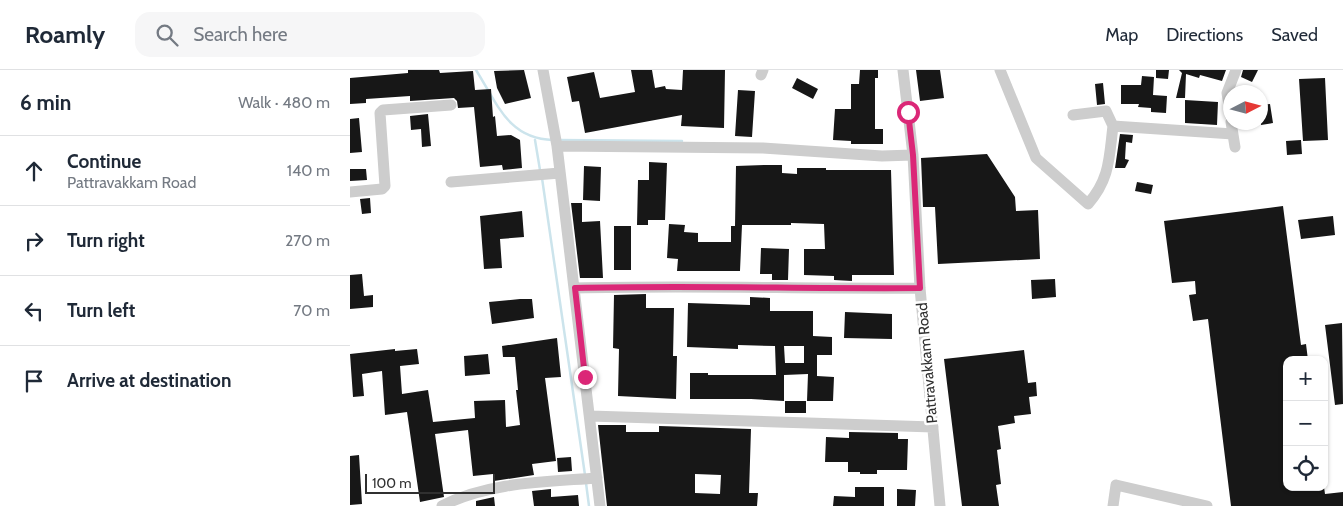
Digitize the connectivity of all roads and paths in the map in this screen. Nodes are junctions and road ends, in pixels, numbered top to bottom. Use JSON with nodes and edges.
{"nodes":[{"id":1,"x":543,"y":70,"type":"edge"},
{"id":2,"x":903,"y":70,"type":"edge"},
{"id":3,"x":1000,"y":70,"type":"edge"},
{"id":4,"x":1236,"y":70,"type":"edge"},
{"id":5,"x":1230,"y":85,"type":"edge"},
{"id":6,"x":452,"y":105,"type":"dead end"},
{"id":7,"x":1073,"y":115,"type":"dead end"},
{"id":8,"x":1113,"y":126,"type":"junction"},
{"id":9,"x":1223,"y":128,"type":"edge"},
{"id":10,"x":1232,"y":130,"type":"edge"},
{"id":11,"x":557,"y":146,"type":"junction"},
{"id":12,"x":1235,"y":147,"type":"dead end"},
{"id":13,"x":913,"y":155,"type":"junction"},
{"id":14,"x":560,"y":173,"type":"junction"},
{"id":15,"x":450,"y":182,"type":"dead end"},
{"id":16,"x":350,"y":192,"type":"edge"},
{"id":17,"x":575,"y":288,"type":"junction"},
{"id":18,"x":920,"y":288,"type":"junction"},
{"id":19,"x":590,"y":416,"type":"junction"},
{"id":20,"x":933,"y":427,"type":"junction"},
{"id":21,"x":589,"y":478,"type":"junction"},
{"id":22,"x":442,"y":506,"type":"edge"},
{"id":23,"x":600,"y":506,"type":"edge"},
{"id":24,"x":940,"y":506,"type":"edge"},
{"id":25,"x":1114,"y":506,"type":"edge"},
{"id":26,"x":1207,"y":506,"type":"edge"}],
"edges":[{"from":1,"to":11,"type":"street"},
{"from":2,"to":13,"type":"street","name":"Pattravakkam Road"},
{"from":3,"to":8,"type":"street"},
{"from":4,"to":5,"type":"street"},
{"from":6,"to":16,"type":"street"},
{"from":7,"to":8,"type":"street"},
{"from":8,"to":9,"type":"street"},
{"from":10,"to":12,"type":"street"},
{"from":11,"to":13,"type":"street"},
{"from":11,"to":14,"type":"street"},
{"from":13,"to":18,"type":"street","name":"Pattravakkam Road"},
{"from":14,"to":15,"type":"street"},
{"from":14,"to":17,"type":"street"},
{"from":17,"to":18,"type":"street"},
{"from":17,"to":19,"type":"street"},
{"from":18,"to":20,"type":"street","name":"Pattravakkam Road"},
{"from":19,"to":20,"type":"street"},
{"from":19,"to":21,"type":"street"},
{"from":20,"to":24,"type":"street","name":"Pattravakkam Road"},
{"from":21,"to":22,"type":"street"},
{"from":21,"to":23,"type":"street"},
{"from":25,"to":26,"type":"street"}]}
